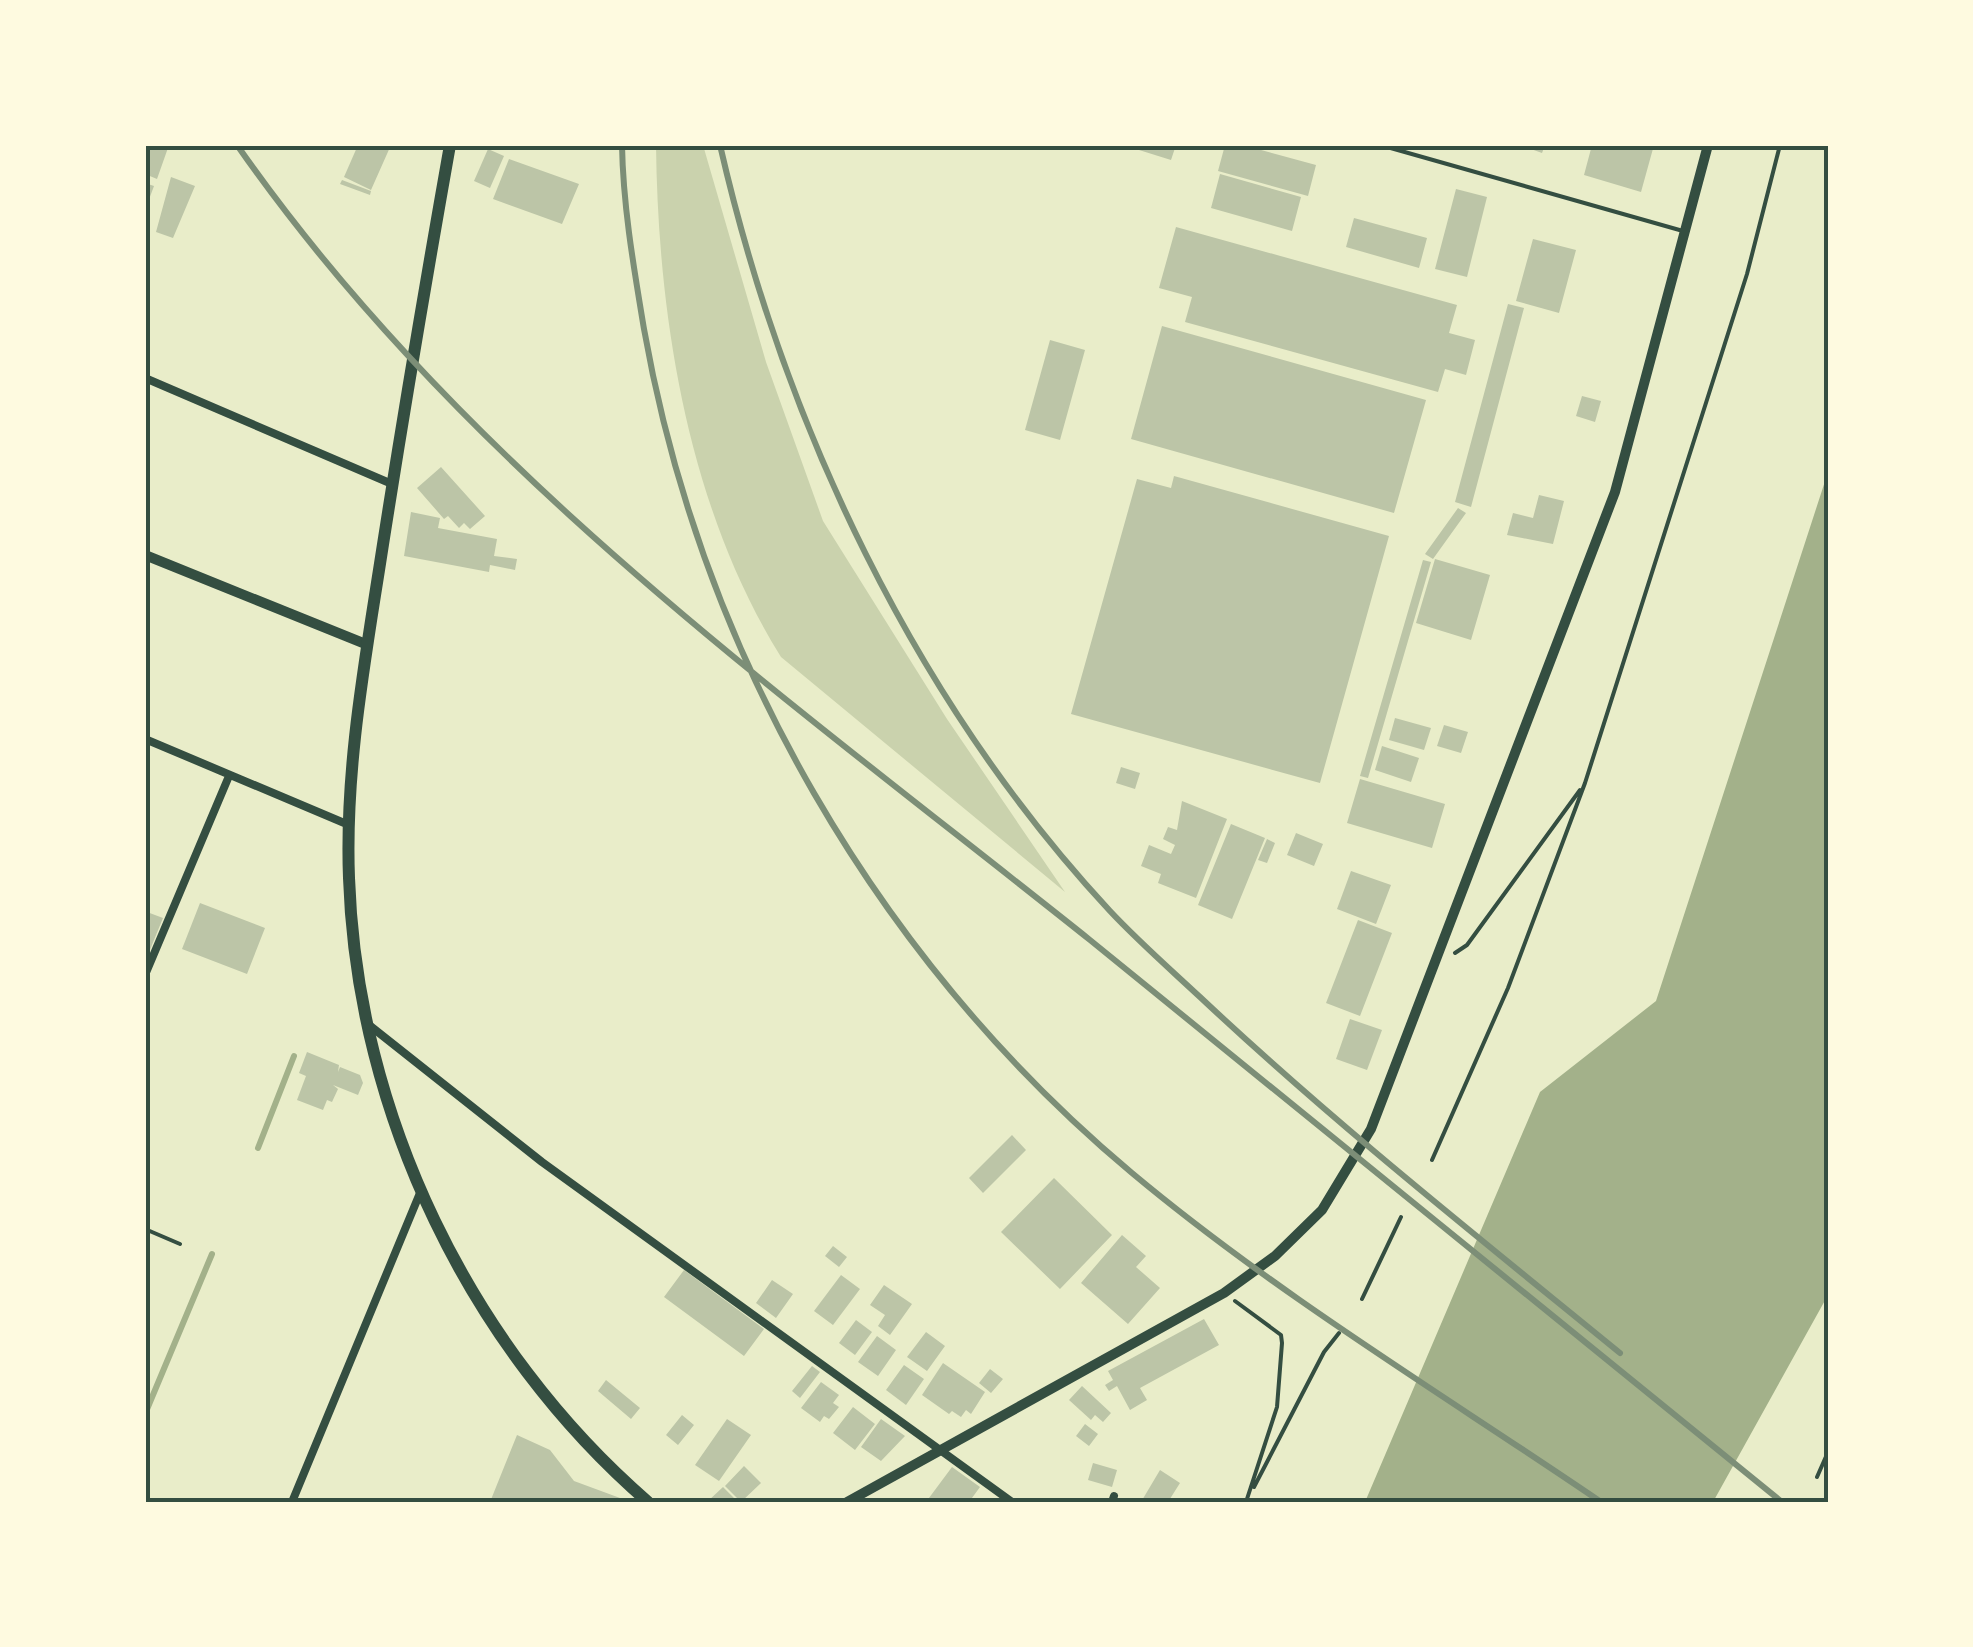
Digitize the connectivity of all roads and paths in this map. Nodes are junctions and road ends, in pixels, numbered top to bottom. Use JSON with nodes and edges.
{"nodes":[{"id":1,"x":450,"y":145,"type":"edge"},
{"id":2,"x":1380,"y":145,"type":"edge"},
{"id":3,"x":1708,"y":145,"type":"edge"},
{"id":4,"x":1780,"y":145,"type":"edge"},
{"id":5,"x":1686,"y":232,"type":"junction"},
{"id":6,"x":145,"y":378,"type":"edge"},
{"id":7,"x":392,"y":484,"type":"junction"},
{"id":8,"x":145,"y":554,"type":"edge"},
{"id":9,"x":368,"y":645,"type":"junction"},
{"id":10,"x":145,"y":738,"type":"edge"},
{"id":11,"x":229,"y":776,"type":"junction"},
{"id":12,"x":1585,"y":783,"type":"junction"},
{"id":13,"x":349,"y":826,"type":"junction"},
{"id":14,"x":1435,"y":966,"type":"junction"},
{"id":15,"x":145,"y":975,"type":"edge"},
{"id":16,"x":366,"y":1023,"type":"junction"},
{"id":17,"x":1432,"y":1160,"type":"dead end"},
{"id":18,"x":420,"y":1193,"type":"junction"},
{"id":19,"x":1401,"y":1217,"type":"dead end"},
{"id":20,"x":145,"y":1230,"type":"edge"},
{"id":21,"x":180,"y":1244,"type":"dead end"},
{"id":22,"x":1224,"y":1294,"type":"junction"},
{"id":23,"x":1362,"y":1300,"type":"dead end"},
{"id":24,"x":1339,"y":1333,"type":"dead end"},
{"id":25,"x":939,"y":1449,"type":"junction"},
{"id":26,"x":1828,"y":1452,"type":"edge"},
{"id":27,"x":1818,"y":1477,"type":"dead end"},
{"id":28,"x":1248,"y":1499,"type":"edge"},
{"id":29,"x":292,"y":1502,"type":"edge"},
{"id":30,"x":648,"y":1502,"type":"edge"},
{"id":31,"x":847,"y":1502,"type":"edge"},
{"id":32,"x":1012,"y":1502,"type":"edge"}],
"edges":[{"from":1,"to":7,"type":"main road"},
{"from":2,"to":5,"type":"lane"},
{"from":3,"to":5,"type":"street"},
{"from":4,"to":12,"type":"path"},
{"from":5,"to":14,"type":"street"},
{"from":6,"to":7,"type":"street"},
{"from":7,"to":9,"type":"main road"},
{"from":8,"to":9,"type":"street"},
{"from":9,"to":13,"type":"main road"},
{"from":10,"to":11,"type":"street"},
{"from":11,"to":13,"type":"street"},
{"from":11,"to":15,"type":"street"},
{"from":12,"to":14,"type":"path"},
{"from":12,"to":17,"type":"path"},
{"from":13,"to":16,"type":"main road"},
{"from":14,"to":22,"type":"street"},
{"from":16,"to":18,"type":"main road"},
{"from":16,"to":25,"type":"street"},
{"from":18,"to":29,"type":"street"},
{"from":18,"to":30,"type":"main road"},
{"from":19,"to":23,"type":"path"},
{"from":20,"to":21,"type":"lane"},
{"from":22,"to":25,"type":"street"},
{"from":22,"to":28,"type":"path"},
{"from":24,"to":28,"type":"path"},
{"from":25,"to":31,"type":"street"},
{"from":25,"to":32,"type":"street"},
{"from":26,"to":27,"type":"path"}]}
